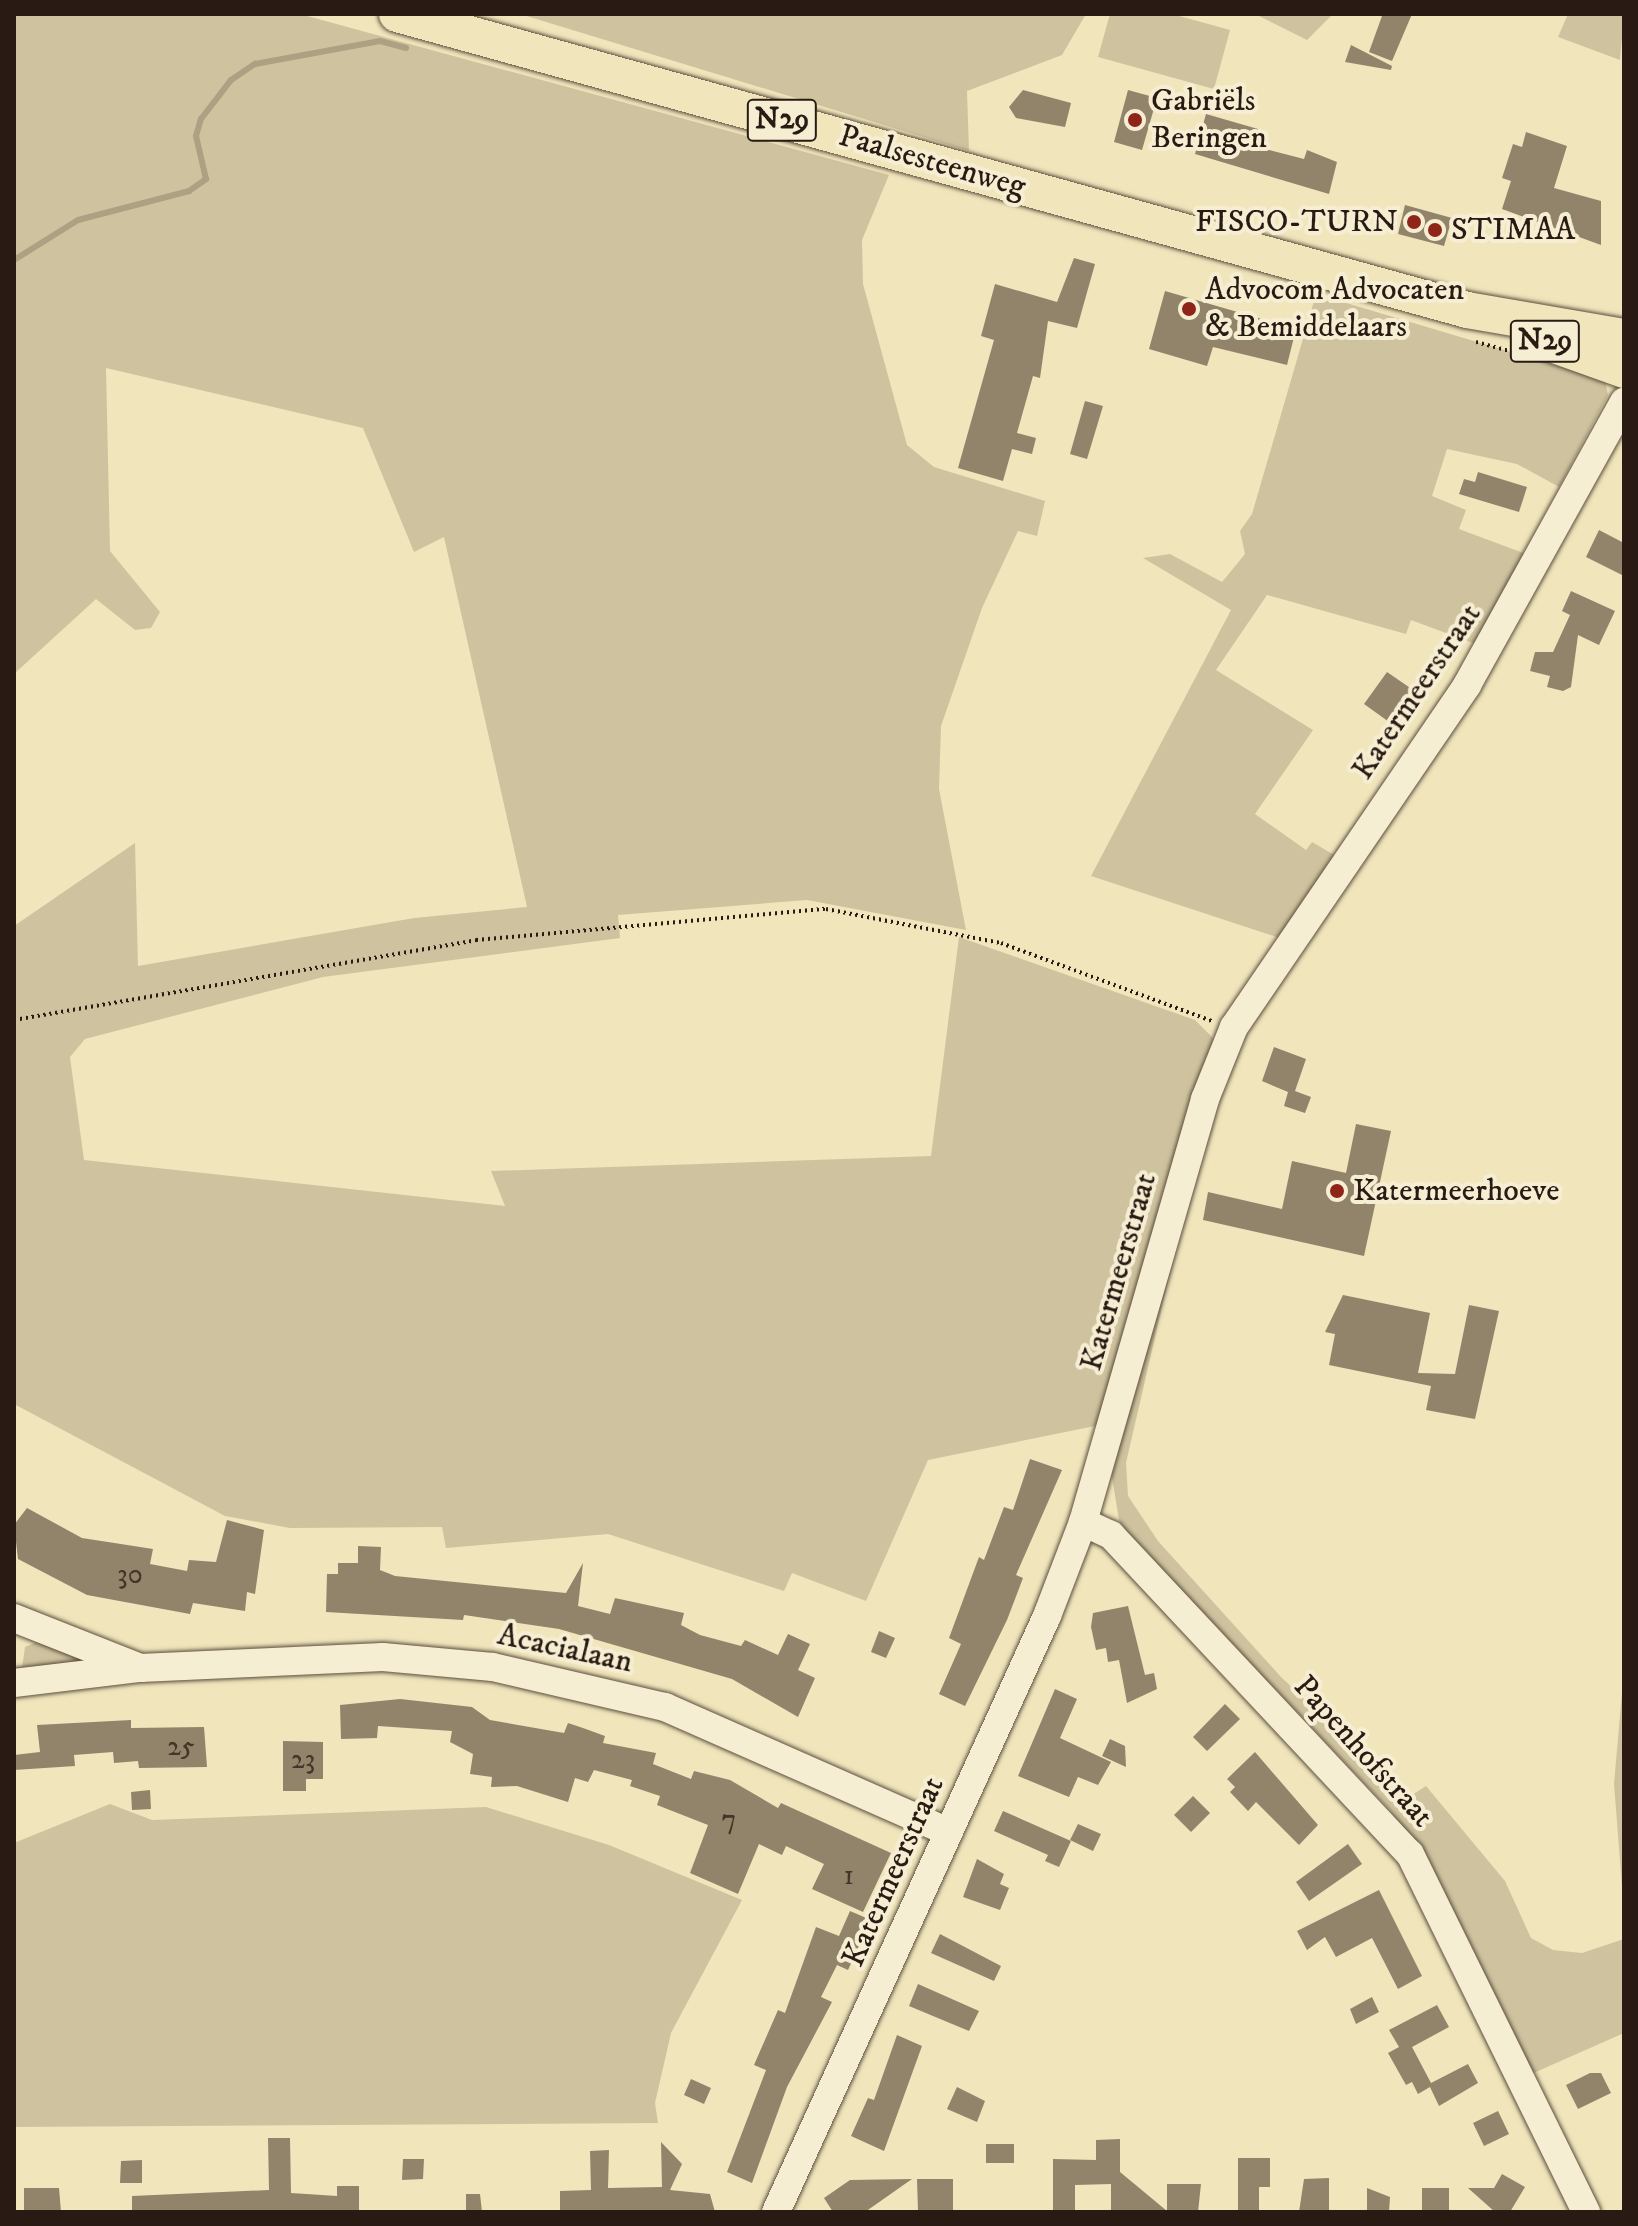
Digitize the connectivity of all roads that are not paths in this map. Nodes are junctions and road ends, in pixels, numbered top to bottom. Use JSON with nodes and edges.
{"nodes":[{"id":1,"x":397,"y":14,"type":"edge"},
{"id":2,"x":1467,"y":310,"type":"junction"},
{"id":3,"x":1624,"y":337,"type":"edge"},
{"id":4,"x":1624,"y":370,"type":"edge"},
{"id":5,"x":1624,"y":402,"type":"edge"},
{"id":6,"x":1083,"y":1522,"type":"junction"},
{"id":7,"x":15,"y":1626,"type":"edge"},
{"id":8,"x":140,"y":1668,"type":"junction"},
{"id":9,"x":14,"y":1683,"type":"edge"},
{"id":10,"x":949,"y":1832,"type":"junction"},
{"id":11,"x":776,"y":2212,"type":"edge"},
{"id":12,"x":1586,"y":2212,"type":"edge"}],
"edges":[{"from":1,"to":2,"type":"main road","name":"Paalsesteenweg","number":"N29"},
{"from":2,"to":3,"type":"main road","name":"Paalsesteenweg","number":"N29"},
{"from":2,"to":4,"type":"main road","name":"Paalsesteenweg","number":"N29"},
{"from":5,"to":6,"type":"street","name":"Katermeerstraat"},
{"from":6,"to":10,"type":"street","name":"Katermeerstraat"},
{"from":6,"to":12,"type":"street","name":"Papenhofstraat"},
{"from":7,"to":8,"type":"street","name":"Acacialaan"},
{"from":8,"to":9,"type":"street","name":"Acacialaan"},
{"from":8,"to":10,"type":"street","name":"Acacialaan"},
{"from":10,"to":11,"type":"street","name":"Katermeerstraat"}]}
